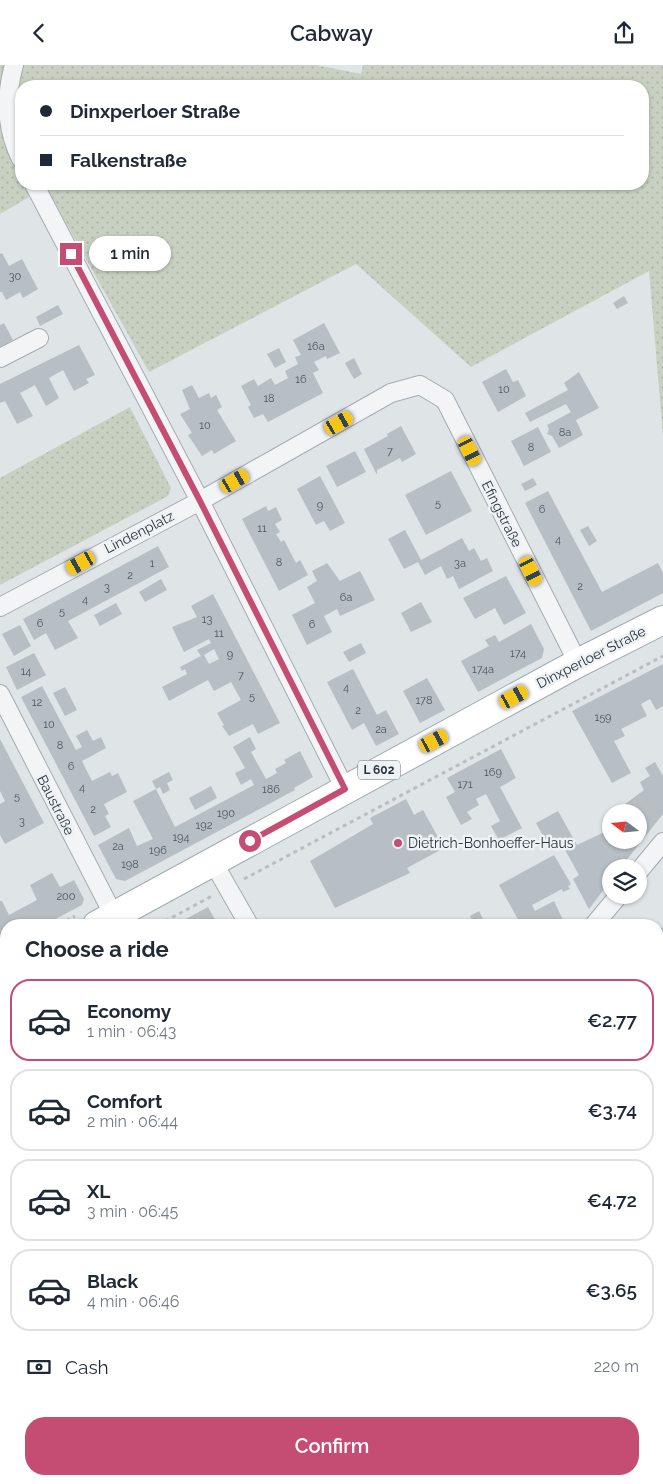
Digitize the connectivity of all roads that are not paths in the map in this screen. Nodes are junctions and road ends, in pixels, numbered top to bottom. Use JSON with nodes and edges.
{"nodes":[{"id":1,"x":14,"y":65,"type":"edge"},
{"id":2,"x":15,"y":147,"type":"edge"},
{"id":3,"x":37,"y":190,"type":"edge"},
{"id":4,"x":39,"y":338,"type":"dead end"},
{"id":5,"x":0,"y":358,"type":"edge"},
{"id":6,"x":200,"y":501,"type":"junction"},
{"id":7,"x":0,"y":607,"type":"edge"},
{"id":8,"x":663,"y":620,"type":"edge"},
{"id":9,"x":578,"y":663,"type":"junction"},
{"id":10,"x":0,"y":694,"type":"edge"},
{"id":11,"x":345,"y":789,"type":"junction"},
{"id":12,"x":663,"y":842,"type":"edge"},
{"id":13,"x":647,"y":861,"type":"edge"},
{"id":14,"x":213,"y":862,"type":"junction"},
{"id":15,"x":611,"y":904,"type":"edge"},
{"id":16,"x":106,"y":919,"type":"edge"},
{"id":17,"x":108,"y":919,"type":"edge"},
{"id":18,"x":246,"y":919,"type":"edge"},
{"id":19,"x":599,"y":919,"type":"edge"}],
"edges":[{"from":1,"to":2,"type":"street"},
{"from":3,"to":6,"type":"street"},
{"from":4,"to":5,"type":"street"},
{"from":6,"to":7,"type":"street","name":"Lindenplatz"},
{"from":6,"to":9,"type":"street","name":"Efingstraße"},
{"from":6,"to":11,"type":"street"},
{"from":8,"to":9,"type":"main road","name":"Dinxperloer Straße","number":"L 602"},
{"from":9,"to":11,"type":"main road","name":"Dinxperloer Straße","number":"L 602"},
{"from":10,"to":16,"type":"street","name":"Baustraße"},
{"from":11,"to":14,"type":"main road","name":"Dinxperloer Straße","number":"L 602"},
{"from":12,"to":13,"type":"street"},
{"from":14,"to":17,"type":"main road","name":"Dinxperloer Straße","number":"L 602"},
{"from":14,"to":18,"type":"street"},
{"from":15,"to":19,"type":"street"}]}
